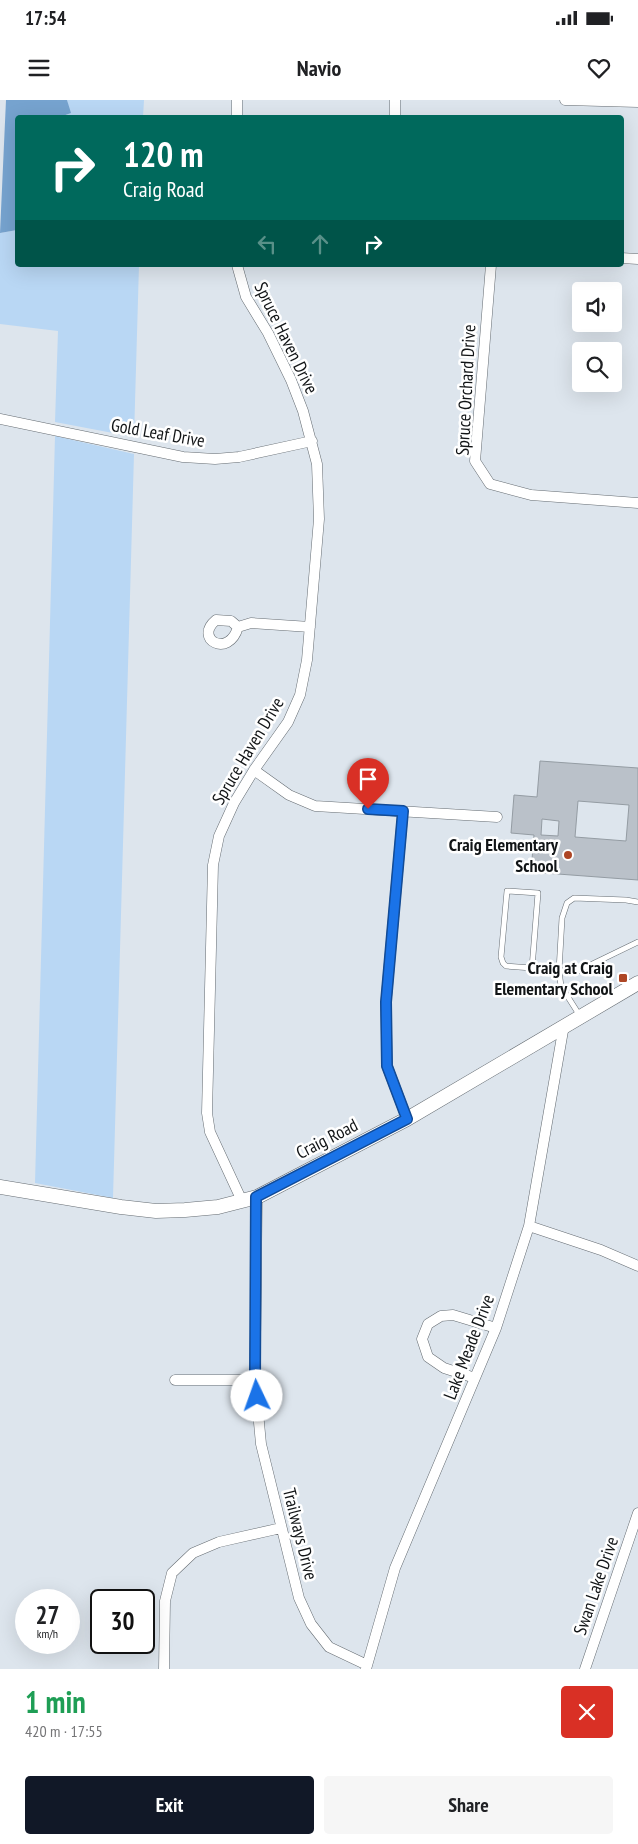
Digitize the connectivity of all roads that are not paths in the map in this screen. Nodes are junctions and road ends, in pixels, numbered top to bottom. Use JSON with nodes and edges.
{"nodes":[{"id":1,"x":237,"y":100,"type":"edge"},
{"id":2,"x":395,"y":100,"type":"edge"},
{"id":3,"x":565,"y":100,"type":"edge"},
{"id":4,"x":638,"y":102,"type":"edge"},
{"id":5,"x":236,"y":115,"type":"edge"},
{"id":6,"x":394,"y":115,"type":"edge"},
{"id":7,"x":624,"y":258,"type":"edge"},
{"id":8,"x":638,"y":259,"type":"edge"},
{"id":9,"x":238,"y":267,"type":"edge"},
{"id":10,"x":491,"y":267,"type":"edge"},
{"id":11,"x":0,"y":419,"type":"edge"},
{"id":12,"x":312,"y":441,"type":"junction"},
{"id":13,"x":638,"y":503,"type":"edge"},
{"id":14,"x":238,"y":627,"type":"dead end"},
{"id":15,"x":310,"y":627,"type":"junction"},
{"id":16,"x":254,"y":770,"type":"junction"},
{"id":17,"x":403,"y":811,"type":"junction"},
{"id":18,"x":497,"y":817,"type":"dead end"},
{"id":19,"x":638,"y":902,"type":"edge"},
{"id":20,"x":638,"y":942,"type":"edge"},
{"id":21,"x":532,"y":968,"type":"junction"},
{"id":22,"x":559,"y":971,"type":"junction"},
{"id":23,"x":638,"y":983,"type":"edge"},
{"id":24,"x":580,"y":1017,"type":"junction"},
{"id":25,"x":564,"y":1025,"type":"junction"},
{"id":26,"x":407,"y":1119,"type":"junction"},
{"id":27,"x":0,"y":1186,"type":"edge"},
{"id":28,"x":256,"y":1197,"type":"junction"},
{"id":29,"x":242,"y":1202,"type":"junction"},
{"id":30,"x":529,"y":1226,"type":"junction"},
{"id":31,"x":638,"y":1266,"type":"edge"},
{"id":32,"x":496,"y":1328,"type":"junction"},
{"id":33,"x":475,"y":1378,"type":"junction"},
{"id":34,"x":175,"y":1380,"type":"dead end"},
{"id":35,"x":255,"y":1380,"type":"junction"},
{"id":36,"x":638,"y":1513,"type":"edge"},
{"id":37,"x":282,"y":1528,"type":"junction"},
{"id":38,"x":366,"y":1667,"type":"edge"},
{"id":39,"x":164,"y":1669,"type":"edge"},
{"id":40,"x":584,"y":1669,"type":"edge"}],
"edges":[{"from":1,"to":5,"type":"street"},
{"from":2,"to":6,"type":"street"},
{"from":3,"to":4,"type":"street"},
{"from":7,"to":8,"type":"street"},
{"from":9,"to":12,"type":"street","name":"Spruce Haven Drive"},
{"from":10,"to":13,"type":"street","name":"Spruce Orchard Drive"},
{"from":11,"to":12,"type":"street","name":"Gold Leaf Drive"},
{"from":12,"to":15,"type":"street","name":"Spruce Haven Drive"},
{"from":14,"to":15,"type":"street"},
{"from":15,"to":16,"type":"street","name":"Spruce Haven Drive"},
{"from":16,"to":17,"type":"street"},
{"from":16,"to":29,"type":"street","name":"Spruce Haven Drive"},
{"from":17,"to":18,"type":"street"},
{"from":17,"to":26,"type":"street"},
{"from":19,"to":22,"type":"lane"},
{"from":20,"to":22,"type":"lane"},
{"from":21,"to":21,"type":"lane"},
{"from":21,"to":22,"type":"lane"},
{"from":22,"to":24,"type":"lane"},
{"from":23,"to":24,"type":"main road","name":"Craig Road"},
{"from":24,"to":25,"type":"main road","name":"Craig Road"},
{"from":25,"to":26,"type":"main road","name":"Craig Road"},
{"from":25,"to":30,"type":"street","name":"Lake Meade Drive"},
{"from":26,"to":28,"type":"main road","name":"Craig Road"},
{"from":27,"to":29,"type":"main road","name":"Craig Road"},
{"from":28,"to":29,"type":"main road","name":"Craig Road"},
{"from":28,"to":35,"type":"street","name":"Trailways Drive"},
{"from":30,"to":31,"type":"street"},
{"from":30,"to":32,"type":"street","name":"Lake Meade Drive"},
{"from":32,"to":33,"type":"street","name":"Lake Meade Drive"},
{"from":32,"to":33,"type":"street"},
{"from":33,"to":38,"type":"street","name":"Lake Meade Drive"},
{"from":34,"to":35,"type":"street"},
{"from":35,"to":37,"type":"street","name":"Trailways Drive"},
{"from":36,"to":40,"type":"street","name":"Swan Lake Drive"},
{"from":37,"to":38,"type":"street","name":"Trailways Drive"},
{"from":37,"to":39,"type":"street"}]}
